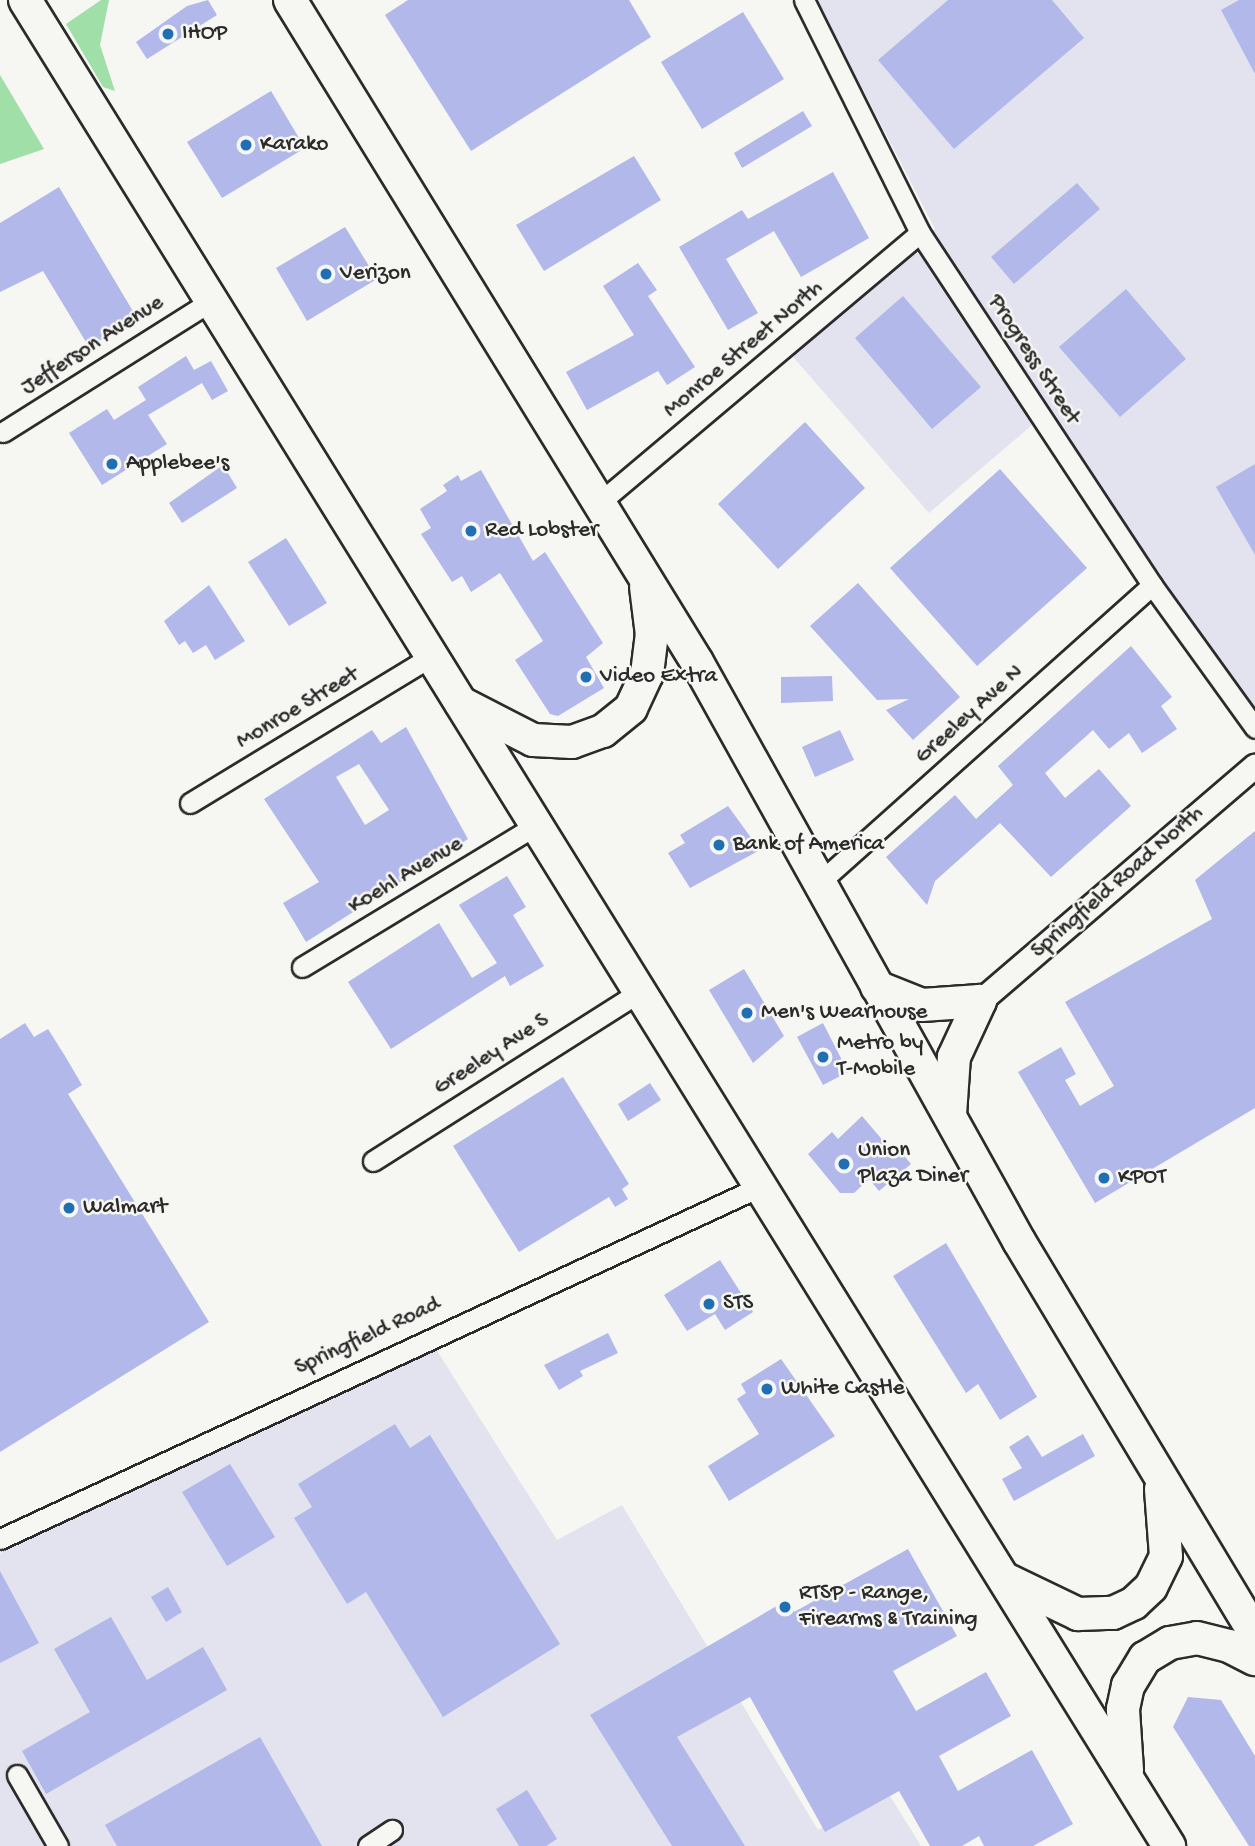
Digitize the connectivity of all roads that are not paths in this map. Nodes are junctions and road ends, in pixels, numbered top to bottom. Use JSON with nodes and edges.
{"nodes":[{"id":1,"x":25,"y":0,"type":"edge"},
{"id":2,"x":804,"y":0,"type":"edge"},
{"id":3,"x":292,"y":1,"type":"edge"},
{"id":4,"x":920,"y":233,"type":"junction"},
{"id":5,"x":211,"y":301,"type":"junction"},
{"id":6,"x":3,"y":432,"type":"dead end"},
{"id":7,"x":599,"y":503,"type":"junction"},
{"id":8,"x":644,"y":574,"type":"junction"},
{"id":9,"x":1152,"y":585,"type":"junction"},
{"id":10,"x":430,"y":657,"type":"junction"},
{"id":11,"x":456,"y":700,"type":"junction"},
{"id":12,"x":1255,"y":728,"type":"edge"},
{"id":13,"x":1255,"y":765,"type":"edge"},
{"id":14,"x":190,"y":803,"type":"dead end"},
{"id":15,"x":535,"y":826,"type":"junction"},
{"id":16,"x":820,"y":882,"type":"junction"},
{"id":17,"x":302,"y":967,"type":"dead end"},
{"id":18,"x":877,"y":986,"type":"junction"},
{"id":19,"x":639,"y":992,"type":"junction"},
{"id":20,"x":980,"y":1002,"type":"junction"},
{"id":21,"x":950,"y":1120,"type":"junction"},
{"id":22,"x":373,"y":1161,"type":"dead end"},
{"id":23,"x":761,"y":1186,"type":"junction"},
{"id":24,"x":1159,"y":1476,"type":"junction"},
{"id":25,"x":0,"y":1539,"type":"edge"},
{"id":26,"x":1006,"y":1579,"type":"junction"},
{"id":27,"x":1255,"y":1633,"type":"edge"},
{"id":28,"x":1255,"y":1659,"type":"edge"},
{"id":29,"x":17,"y":1775,"type":"dead end"},
{"id":30,"x":1128,"y":1776,"type":"junction"},
{"id":31,"x":393,"y":1830,"type":"dead end"},
{"id":32,"x":58,"y":1846,"type":"edge"},
{"id":33,"x":368,"y":1846,"type":"edge"},
{"id":34,"x":1170,"y":1846,"type":"edge"}],
"edges":[{"from":1,"to":5,"type":"highway"},
{"from":2,"to":4,"type":"street","name":"Progress Street"},
{"from":3,"to":7,"type":"highway"},
{"from":4,"to":7,"type":"street","name":"Monroe Street North"},
{"from":4,"to":9,"type":"street","name":"Progress Street"},
{"from":5,"to":6,"type":"street","name":"Jefferson Avenue"},
{"from":5,"to":10,"type":"highway"},
{"from":7,"to":8,"type":"highway"},
{"from":8,"to":11,"type":"highway"},
{"from":8,"to":16,"type":"highway"},
{"from":9,"to":12,"type":"street","name":"Progress Street"},
{"from":9,"to":16,"type":"street","name":"Greeley Ave N"},
{"from":10,"to":11,"type":"highway"},
{"from":10,"to":14,"type":"street","name":"Monroe Street"},
{"from":11,"to":15,"type":"highway"},
{"from":13,"to":20,"type":"street","name":"Springfield Road North"},
{"from":15,"to":17,"type":"street","name":"Koehl Avenue"},
{"from":15,"to":19,"type":"highway"},
{"from":16,"to":18,"type":"highway"},
{"from":18,"to":20,"type":"highway"},
{"from":18,"to":21,"type":"highway"},
{"from":19,"to":22,"type":"street","name":"Greeley Ave S"},
{"from":19,"to":23,"type":"highway"},
{"from":20,"to":21,"type":"highway"},
{"from":21,"to":24,"type":"highway"},
{"from":23,"to":25,"type":"street","name":"Springfield Road"},
{"from":23,"to":26,"type":"highway"},
{"from":24,"to":26,"type":"highway"},
{"from":24,"to":27,"type":"highway"},
{"from":26,"to":30,"type":"highway"},
{"from":28,"to":30,"type":"highway"},
{"from":29,"to":32,"type":"street"},
{"from":30,"to":34,"type":"highway"},
{"from":31,"to":33,"type":"street"}]}
